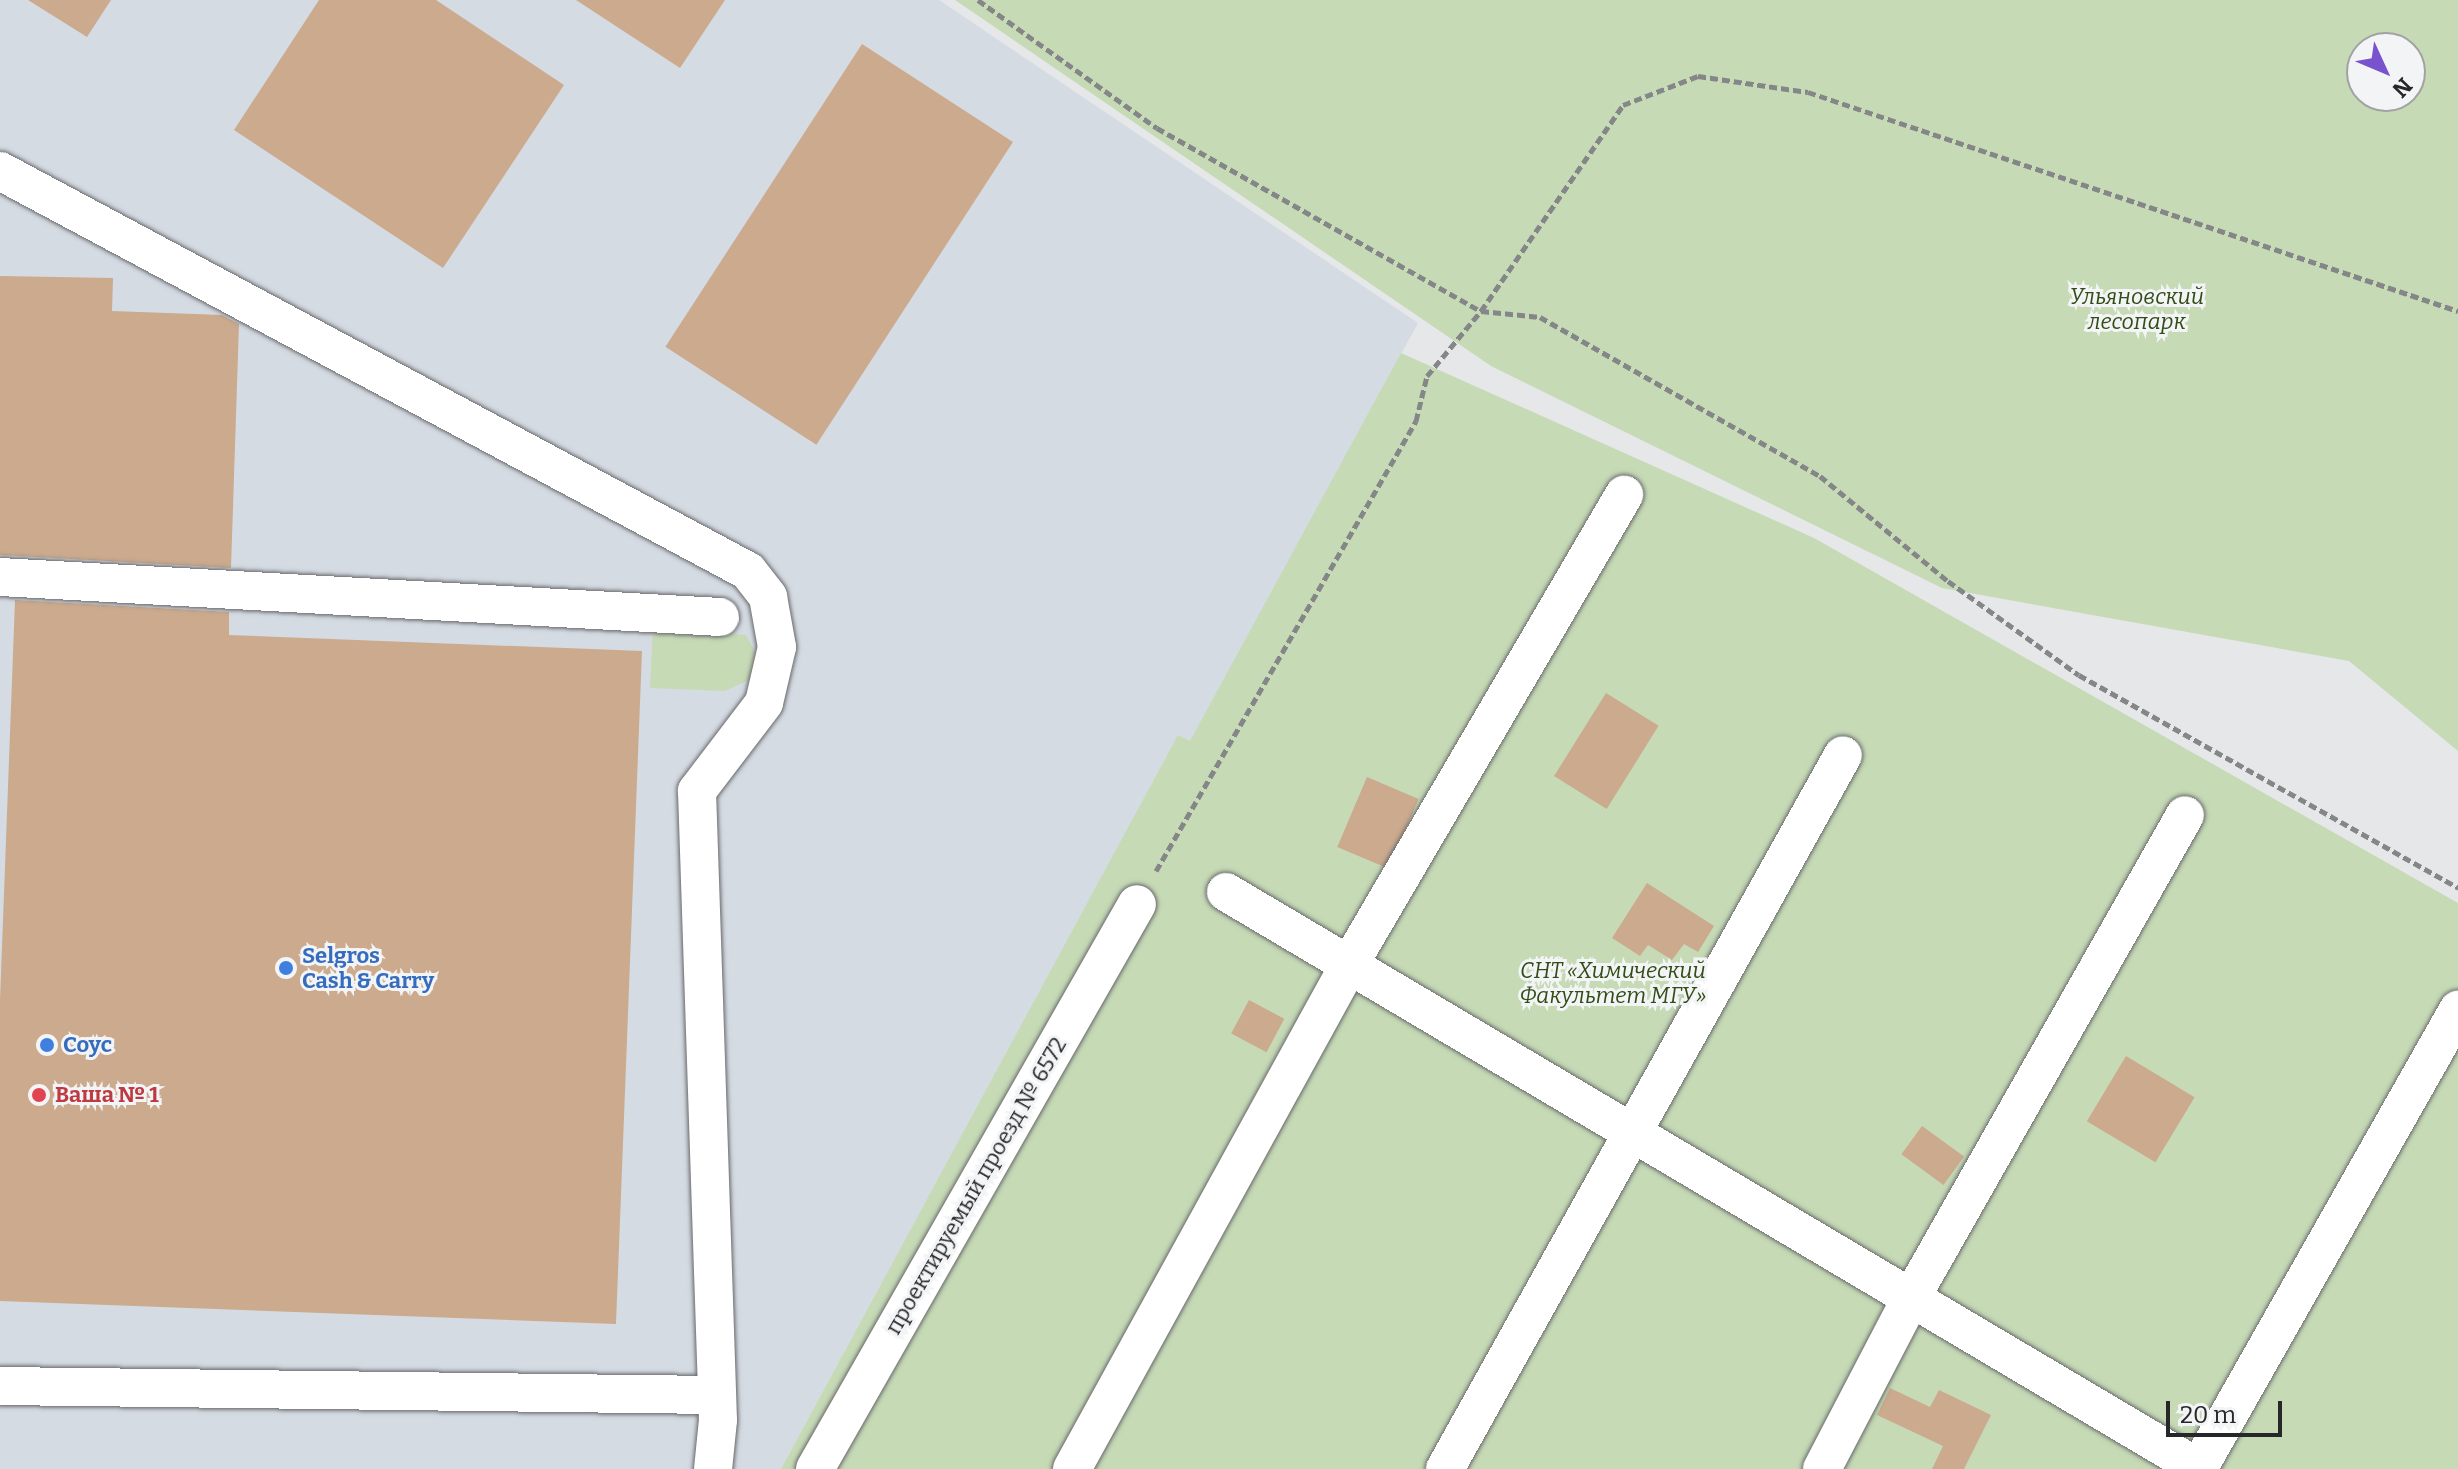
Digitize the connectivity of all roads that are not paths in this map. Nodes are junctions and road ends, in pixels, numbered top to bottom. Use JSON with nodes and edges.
{"nodes":[{"id":1,"x":0,"y":171,"type":"edge"},
{"id":2,"x":1624,"y":495,"type":"dead end"},
{"id":3,"x":0,"y":577,"type":"edge"},
{"id":4,"x":720,"y":617,"type":"dead end"},
{"id":5,"x":1843,"y":755,"type":"dead end"},
{"id":6,"x":2185,"y":815,"type":"dead end"},
{"id":7,"x":1226,"y":892,"type":"dead end"},
{"id":8,"x":1137,"y":904,"type":"road end"},
{"id":9,"x":1349,"y":965,"type":"junction"},
{"id":10,"x":2458,"y":1010,"type":"edge"},
{"id":11,"x":1634,"y":1133,"type":"junction"},
{"id":12,"x":1911,"y":1298,"type":"junction"},
{"id":13,"x":0,"y":1386,"type":"edge"},
{"id":14,"x":717,"y":1395,"type":"junction"},
{"id":15,"x":713,"y":1469,"type":"edge"},
{"id":16,"x":815,"y":1469,"type":"edge"},
{"id":17,"x":1072,"y":1469,"type":"edge"},
{"id":18,"x":1445,"y":1469,"type":"edge"},
{"id":19,"x":1822,"y":1469,"type":"edge"},
{"id":20,"x":2199,"y":1469,"type":"edge"}],
"edges":[{"from":1,"to":14,"type":"street"},
{"from":2,"to":9,"type":"street"},
{"from":3,"to":4,"type":"street"},
{"from":5,"to":11,"type":"street"},
{"from":6,"to":12,"type":"street"},
{"from":7,"to":9,"type":"street"},
{"from":8,"to":16,"type":"street","name":"проектируемый проезд № 6572"},
{"from":9,"to":11,"type":"street"},
{"from":9,"to":17,"type":"street"},
{"from":10,"to":20,"type":"street"},
{"from":11,"to":12,"type":"street"},
{"from":11,"to":18,"type":"street"},
{"from":12,"to":19,"type":"street"},
{"from":12,"to":20,"type":"street"},
{"from":13,"to":14,"type":"street"},
{"from":14,"to":15,"type":"street"}]}
